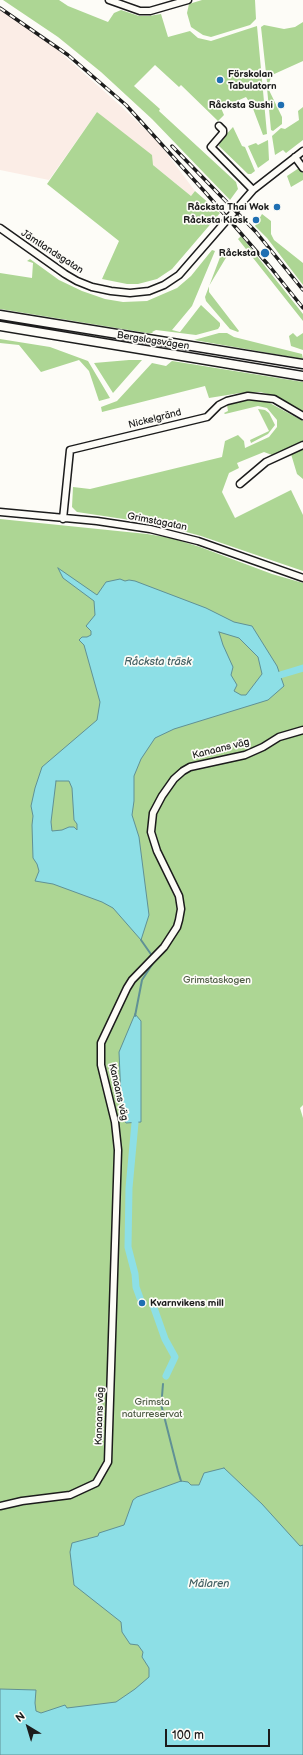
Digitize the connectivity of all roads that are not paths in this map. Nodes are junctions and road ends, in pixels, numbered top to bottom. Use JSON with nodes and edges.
{"nodes":[{"id":1,"x":109,"y":0,"type":"edge"},
{"id":2,"x":188,"y":0,"type":"edge"},
{"id":3,"x":219,"y":126,"type":"dead end"},
{"id":4,"x":303,"y":151,"type":"edge"},
{"id":5,"x":295,"y":157,"type":"junction"},
{"id":6,"x":303,"y":168,"type":"edge"},
{"id":7,"x":253,"y":190,"type":"junction"},
{"id":8,"x":0,"y":228,"type":"edge"},
{"id":9,"x":0,"y":315,"type":"edge"},
{"id":10,"x":0,"y":326,"type":"edge"},
{"id":11,"x":303,"y":364,"type":"edge"},
{"id":12,"x":303,"y":376,"type":"edge"},
{"id":13,"x":303,"y":416,"type":"edge"},
{"id":14,"x":303,"y":445,"type":"edge"},
{"id":15,"x":240,"y":484,"type":"dead end"},
{"id":16,"x":0,"y":512,"type":"edge"},
{"id":17,"x":63,"y":519,"type":"junction"},
{"id":18,"x":303,"y":578,"type":"edge"},
{"id":19,"x":303,"y":730,"type":"edge"},
{"id":20,"x":0,"y":1506,"type":"edge"}],
"edges":[{"from":1,"to":2,"type":"street"},
{"from":3,"to":7,"type":"street"},
{"from":4,"to":5,"type":"street","name":"Jämtlandsgatan"},
{"from":5,"to":6,"type":"street"},
{"from":5,"to":7,"type":"street","name":"Jämtlandsgatan"},
{"from":7,"to":8,"type":"street","name":"Jämtlandsgatan"},
{"from":9,"to":11,"type":"main road","name":"Bergslagsvägen"},
{"from":10,"to":12,"type":"main road","name":"Bergslagsvägen"},
{"from":13,"to":17,"type":"street","name":"Nickelgränd"},
{"from":14,"to":15,"type":"street"},
{"from":16,"to":17,"type":"street","name":"Grimstagatan"},
{"from":17,"to":18,"type":"street","name":"Grimstagatan"},
{"from":19,"to":20,"type":"street","name":"Kanaans väg"}]}
